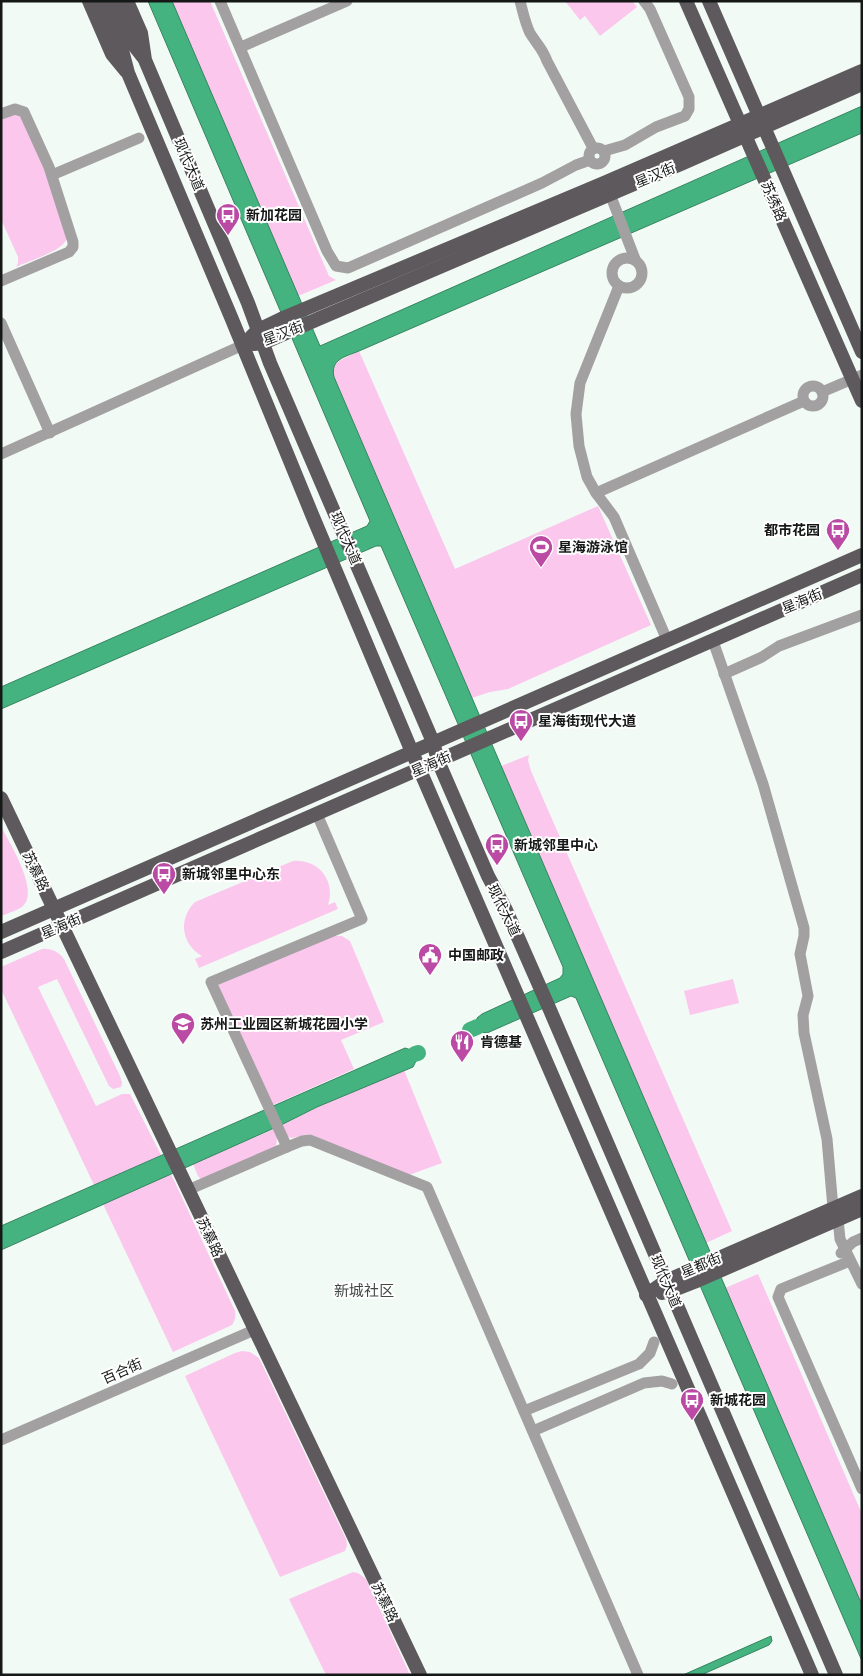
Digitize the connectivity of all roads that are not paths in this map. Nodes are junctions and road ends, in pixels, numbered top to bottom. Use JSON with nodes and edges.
{"nodes":[{"id":1,"x":89,"y":1,"type":"edge"},
{"id":2,"x":100,"y":1,"type":"edge"},
{"id":3,"x":113,"y":1,"type":"edge"},
{"id":4,"x":127,"y":1,"type":"edge"},
{"id":5,"x":220,"y":1,"type":"edge"},
{"id":6,"x":347,"y":1,"type":"edge"},
{"id":7,"x":520,"y":1,"type":"edge"},
{"id":8,"x":644,"y":1,"type":"edge"},
{"id":9,"x":686,"y":1,"type":"edge"},
{"id":10,"x":709,"y":1,"type":"edge"},
{"id":11,"x":241,"y":47,"type":"junction"},
{"id":12,"x":145,"y":60,"type":"junction"},
{"id":13,"x":862,"y":71,"type":"edge"},
{"id":14,"x":128,"y":73,"type":"junction"},
{"id":15,"x":862,"y":84,"type":"edge"},
{"id":16,"x":1,"y":114,"type":"edge"},
{"id":17,"x":764,"y":128,"type":"junction"},
{"id":18,"x":745,"y":136,"type":"junction"},
{"id":19,"x":139,"y":138,"type":"dead end"},
{"id":20,"x":599,"y":149,"type":"junction"},
{"id":21,"x":593,"y":162,"type":"junction"},
{"id":22,"x":52,"y":175,"type":"junction"},
{"id":23,"x":610,"y":195,"type":"junction"},
{"id":24,"x":634,"y":259,"type":"junction"},
{"id":25,"x":1,"y":281,"type":"edge"},
{"id":26,"x":619,"y":286,"type":"junction"},
{"id":27,"x":1,"y":323,"type":"edge"},
{"id":28,"x":260,"y":336,"type":"junction"},
{"id":29,"x":243,"y":345,"type":"junction"},
{"id":30,"x":862,"y":352,"type":"edge"},
{"id":31,"x":857,"y":377,"type":"edge"},
{"id":32,"x":862,"y":401,"type":"edge"},
{"id":33,"x":50,"y":432,"type":"junction"},
{"id":34,"x":1,"y":454,"type":"edge"},
{"id":35,"x":596,"y":494,"type":"junction"},
{"id":36,"x":862,"y":555,"type":"edge"},
{"id":37,"x":862,"y":576,"type":"edge"},
{"id":38,"x":862,"y":615,"type":"edge"},
{"id":39,"x":667,"y":640,"type":"junction"},
{"id":40,"x":712,"y":641,"type":"junction"},
{"id":41,"x":724,"y":674,"type":"junction"},
{"id":42,"x":433,"y":742,"type":"junction"},
{"id":43,"x":412,"y":752,"type":"junction"},
{"id":44,"x":438,"y":761,"type":"junction"},
{"id":45,"x":419,"y":769,"type":"junction"},
{"id":46,"x":1,"y":798,"type":"edge"},
{"id":47,"x":317,"y":814,"type":"junction"},
{"id":48,"x":54,"y":908,"type":"junction"},
{"id":49,"x":62,"y":926,"type":"junction"},
{"id":50,"x":1,"y":932,"type":"edge"},
{"id":51,"x":1,"y":952,"type":"edge"},
{"id":52,"x":287,"y":1147,"type":"junction"},
{"id":53,"x":188,"y":1190,"type":"junction"},
{"id":54,"x":862,"y":1196,"type":"edge"},
{"id":55,"x":862,"y":1209,"type":"edge"},
{"id":56,"x":835,"y":1214,"type":"junction"},
{"id":57,"x":862,"y":1238,"type":"edge"},
{"id":58,"x":845,"y":1249,"type":"junction"},
{"id":59,"x":850,"y":1261,"type":"junction"},
{"id":60,"x":838,"y":1266,"type":"junction"},
{"id":61,"x":862,"y":1284,"type":"edge"},
{"id":62,"x":668,"y":1286,"type":"junction"},
{"id":63,"x":646,"y":1295,"type":"junction"},
{"id":64,"x":254,"y":1330,"type":"junction"},
{"id":65,"x":654,"y":1342,"type":"dead end"},
{"id":66,"x":672,"y":1384,"type":"dead end"},
{"id":67,"x":524,"y":1411,"type":"junction"},
{"id":68,"x":533,"y":1431,"type":"junction"},
{"id":69,"x":1,"y":1440,"type":"edge"},
{"id":70,"x":862,"y":1489,"type":"edge"},
{"id":71,"x":420,"y":1675,"type":"edge"},
{"id":72,"x":638,"y":1675,"type":"edge"},
{"id":73,"x":812,"y":1675,"type":"edge"},
{"id":74,"x":836,"y":1675,"type":"edge"}],
"edges":[{"from":1,"to":14,"type":"main road","name":"现代大道"},
{"from":2,"to":14,"type":"main road","name":"现代大道"},
{"from":3,"to":12,"type":"main road","name":"现代大道"},
{"from":4,"to":12,"type":"main road","name":"现代大道"},
{"from":5,"to":11,"type":"street"},
{"from":6,"to":11,"type":"street"},
{"from":7,"to":20,"type":"street"},
{"from":8,"to":20,"type":"street"},
{"from":9,"to":18,"type":"main road","name":"苏绣路"},
{"from":10,"to":17,"type":"main road","name":"苏绣路"},
{"from":11,"to":21,"type":"street"},
{"from":12,"to":28,"type":"main road","name":"现代大道"},
{"from":13,"to":17,"type":"main road","name":"星汉街"},
{"from":14,"to":29,"type":"main road","name":"现代大道"},
{"from":15,"to":17,"type":"main road","name":"星汉街"},
{"from":16,"to":22,"type":"street"},
{"from":17,"to":18,"type":"main road","name":"星汉街"},
{"from":17,"to":30,"type":"main road","name":"苏绣路"},
{"from":18,"to":23,"type":"main road","name":"星汉街"},
{"from":18,"to":31,"type":"main road","name":"苏绣路"},
{"from":19,"to":22,"type":"street"},
{"from":20,"to":21,"type":"street"},
{"from":21,"to":23,"type":"street"},
{"from":22,"to":25,"type":"street"},
{"from":23,"to":24,"type":"street"},
{"from":23,"to":28,"type":"main road","name":"星汉街"},
{"from":23,"to":28,"type":"main road","name":"星汉街"},
{"from":24,"to":26,"type":"street"},
{"from":24,"to":26,"type":"street"},
{"from":26,"to":35,"type":"street"},
{"from":27,"to":33,"type":"street"},
{"from":28,"to":29,"type":"main road","name":"星汉街"},
{"from":28,"to":42,"type":"main road","name":"现代大道"},
{"from":29,"to":33,"type":"street"},
{"from":29,"to":43,"type":"main road","name":"现代大道"},
{"from":31,"to":32,"type":"main road","name":"苏绣路"},
{"from":31,"to":35,"type":"street"},
{"from":33,"to":34,"type":"street"},
{"from":35,"to":39,"type":"street"},
{"from":36,"to":39,"type":"main road","name":"星海街"},
{"from":37,"to":40,"type":"main road","name":"星海街"},
{"from":38,"to":41,"type":"street"},
{"from":39,"to":42,"type":"main road","name":"星海街"},
{"from":40,"to":41,"type":"street"},
{"from":40,"to":44,"type":"main road","name":"星海街"},
{"from":41,"to":56,"type":"street"},
{"from":42,"to":43,"type":"main road","name":"星海街"},
{"from":42,"to":44,"type":"main road","name":"现代大道"},
{"from":43,"to":45,"type":"main road","name":"现代大道"},
{"from":43,"to":48,"type":"main road","name":"星海街"},
{"from":44,"to":45,"type":"main road","name":"星海街"},
{"from":44,"to":62,"type":"main road","name":"现代大道"},
{"from":45,"to":47,"type":"main road","name":"星海街"},
{"from":45,"to":63,"type":"main road","name":"现代大道"},
{"from":46,"to":48,"type":"main road","name":"苏慕路"},
{"from":47,"to":49,"type":"main road","name":"星海街"},
{"from":47,"to":52,"type":"street"},
{"from":48,"to":49,"type":"main road","name":"苏慕路"},
{"from":48,"to":50,"type":"main road","name":"星海街"},
{"from":49,"to":51,"type":"main road","name":"星海街"},
{"from":49,"to":53,"type":"main road","name":"苏慕路"},
{"from":52,"to":53,"type":"street"},
{"from":52,"to":67,"type":"street"},
{"from":53,"to":64,"type":"main road","name":"苏慕路"},
{"from":54,"to":56,"type":"main road","name":"星都街"},
{"from":55,"to":56,"type":"main road","name":"星都街"},
{"from":56,"to":58,"type":"street"},
{"from":56,"to":62,"type":"main road","name":"星都街"},
{"from":57,"to":58,"type":"street"},
{"from":58,"to":59,"type":"street"},
{"from":58,"to":60,"type":"street"},
{"from":59,"to":60,"type":"street"},
{"from":59,"to":61,"type":"street"},
{"from":60,"to":70,"type":"street"},
{"from":62,"to":63,"type":"main road","name":"星都街"},
{"from":62,"to":74,"type":"main road","name":"现代大道"},
{"from":63,"to":73,"type":"main road","name":"现代大道"},
{"from":64,"to":69,"type":"street","name":"百合街"},
{"from":64,"to":71,"type":"main road","name":"苏慕路"},
{"from":65,"to":67,"type":"street"},
{"from":66,"to":68,"type":"street"},
{"from":67,"to":68,"type":"street"},
{"from":68,"to":72,"type":"street"}]}
